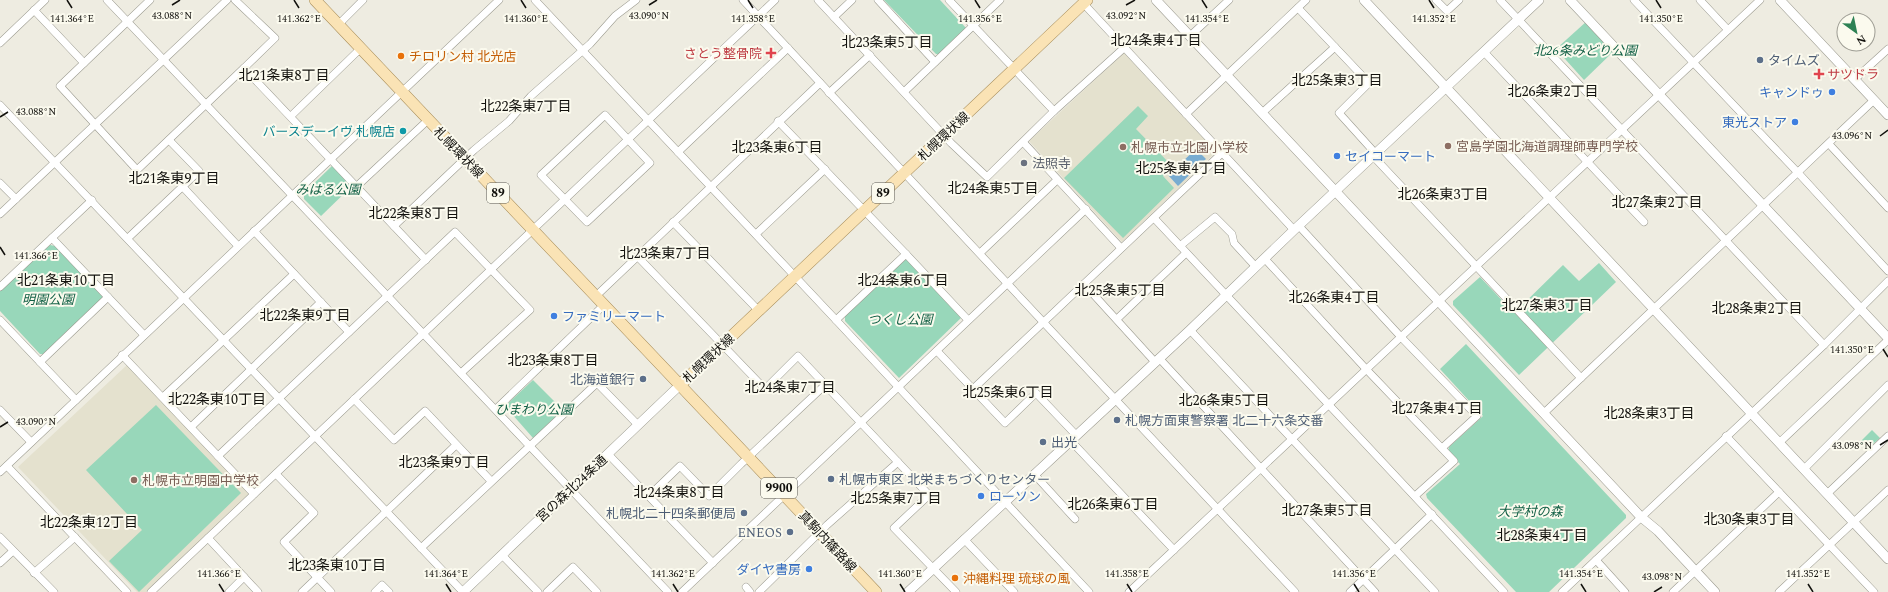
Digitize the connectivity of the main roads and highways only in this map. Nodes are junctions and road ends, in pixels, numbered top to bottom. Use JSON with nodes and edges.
{"nodes":[{"id":1,"x":315,"y":0,"type":"edge"},
{"id":2,"x":1085,"y":2,"type":"edge"},
{"id":3,"x":680,"y":385,"type":"junction"},
{"id":4,"x":876,"y":592,"type":"edge"}],
"edges":[{"from":1,"to":3,"type":"main road","name":"札幌環状線","number":"89"},
{"from":2,"to":3,"type":"main road","name":"札幌環状線","number":"89"},
{"from":3,"to":4,"type":"main road","name":"真駒内篠路線","number":"9900"}]}
